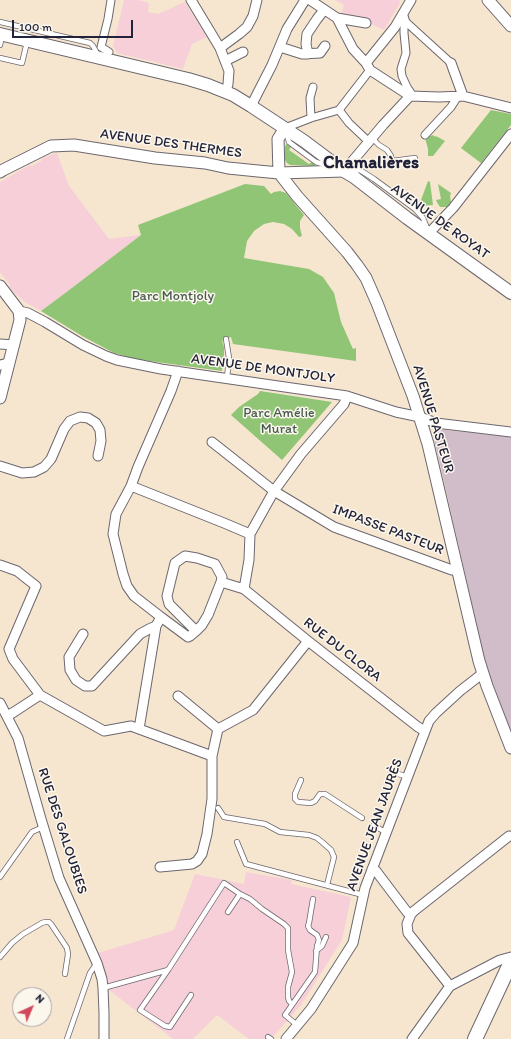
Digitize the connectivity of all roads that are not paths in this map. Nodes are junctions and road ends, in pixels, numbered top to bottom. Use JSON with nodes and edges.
{"nodes":[{"id":1,"x":111,"y":0,"type":"edge"},
{"id":2,"x":191,"y":0,"type":"edge"},
{"id":3,"x":258,"y":0,"type":"edge"},
{"id":4,"x":306,"y":0,"type":"edge"},
{"id":5,"x":310,"y":0,"type":"edge"},
{"id":6,"x":411,"y":0,"type":"edge"},
{"id":7,"x":488,"y":0,"type":"edge"},
{"id":8,"x":324,"y":10,"type":"junction"},
{"id":9,"x":403,"y":13,"type":"junction"},
{"id":10,"x":336,"y":18,"type":"junction"},
{"id":11,"x":0,"y":22,"type":"edge"},
{"id":12,"x":406,"y":22,"type":"junction"},
{"id":13,"x":366,"y":24,"type":"dead end"},
{"id":14,"x":511,"y":26,"type":"edge"},
{"id":15,"x":1,"y":38,"type":"edge"},
{"id":16,"x":27,"y":40,"type":"junction"},
{"id":17,"x":325,"y":46,"type":"dead end"},
{"id":18,"x":280,"y":47,"type":"junction"},
{"id":19,"x":220,"y":48,"type":"junction"},
{"id":20,"x":243,"y":52,"type":"dead end"},
{"id":21,"x":308,"y":54,"type":"junction"},
{"id":22,"x":104,"y":55,"type":"junction"},
{"id":23,"x":0,"y":58,"type":"edge"},
{"id":24,"x":225,"y":61,"type":"junction"},
{"id":25,"x":451,"y":63,"type":"joint"},
{"id":26,"x":368,"y":66,"type":"junction"},
{"id":27,"x":313,"y":87,"type":"dead end"},
{"id":28,"x":226,"y":92,"type":"junction"},
{"id":29,"x":412,"y":96,"type":"junction"},
{"id":30,"x":461,"y":96,"type":"junction"},
{"id":31,"x":252,"y":106,"type":"junction"},
{"id":32,"x":511,"y":108,"type":"edge"},
{"id":33,"x":339,"y":110,"type":"junction"},
{"id":34,"x":311,"y":118,"type":"junction"},
{"id":35,"x":285,"y":128,"type":"junction"},
{"id":36,"x":511,"y":134,"type":"edge"},
{"id":37,"x":425,"y":135,"type":"dead end"},
{"id":38,"x":370,"y":140,"type":"junction"},
{"id":39,"x":415,"y":158,"type":"dead end"},
{"id":40,"x":0,"y":172,"type":"edge"},
{"id":41,"x":344,"y":172,"type":"junction"},
{"id":42,"x":279,"y":173,"type":"junction"},
{"id":43,"x":429,"y":233,"type":"junction"},
{"id":44,"x":0,"y":287,"type":"edge"},
{"id":45,"x":511,"y":293,"type":"edge"},
{"id":46,"x":19,"y":311,"type":"junction"},
{"id":47,"x":226,"y":339,"type":"dead end"},
{"id":48,"x":0,"y":344,"type":"edge"},
{"id":49,"x":14,"y":345,"type":"junction"},
{"id":50,"x":4,"y":368,"type":"edge"},
{"id":51,"x":178,"y":371,"type":"junction"},
{"id":52,"x":227,"y":378,"type":"junction"},
{"id":53,"x":347,"y":396,"type":"junction"},
{"id":54,"x":0,"y":398,"type":"edge"},
{"id":55,"x":420,"y":417,"type":"junction"},
{"id":56,"x":511,"y":432,"type":"edge"},
{"id":57,"x":212,"y":442,"type":"dead end"},
{"id":58,"x":98,"y":456,"type":"dead end"},
{"id":59,"x":0,"y":466,"type":"edge"},
{"id":60,"x":131,"y":486,"type":"junction"},
{"id":61,"x":274,"y":491,"type":"junction"},
{"id":62,"x":250,"y":534,"type":"junction"},
{"id":63,"x":0,"y":565,"type":"edge"},
{"id":64,"x":458,"y":570,"type":"junction"},
{"id":65,"x":221,"y":582,"type":"junction"},
{"id":66,"x":244,"y":589,"type":"junction"},
{"id":67,"x":161,"y":617,"type":"junction"},
{"id":68,"x":156,"y":626,"type":"junction"},
{"id":69,"x":196,"y":631,"type":"junction"},
{"id":70,"x":83,"y":634,"type":"dead end"},
{"id":71,"x":308,"y":641,"type":"junction"},
{"id":72,"x":483,"y":673,"type":"junction"},
{"id":73,"x":40,"y":695,"type":"junction"},
{"id":74,"x":178,"y":696,"type":"dead end"},
{"id":75,"x":0,"y":703,"type":"edge"},
{"id":76,"x":7,"y":716,"type":"junction"},
{"id":77,"x":139,"y":729,"type":"junction"},
{"id":78,"x":218,"y":729,"type":"junction"},
{"id":79,"x":425,"y":731,"type":"junction"},
{"id":80,"x":511,"y":748,"type":"edge"},
{"id":81,"x":212,"y":756,"type":"junction"},
{"id":82,"x":396,"y":773,"type":"dead end"},
{"id":83,"x":408,"y":777,"type":"junction"},
{"id":84,"x":301,"y":780,"type":"dead end"},
{"id":85,"x":218,"y":808,"type":"dead end"},
{"id":86,"x":362,"y":818,"type":"dead end"},
{"id":87,"x":374,"y":825,"type":"dead end"},
{"id":88,"x":43,"y":827,"type":"junction"},
{"id":89,"x":386,"y":833,"type":"junction"},
{"id":90,"x":510,"y":835,"type":"edge"},
{"id":91,"x":237,"y":842,"type":"dead end"},
{"id":92,"x":160,"y":867,"type":"dead end"},
{"id":93,"x":372,"y":869,"type":"junction"},
{"id":94,"x":0,"y":877,"type":"edge"},
{"id":95,"x":327,"y":885,"type":"junction"},
{"id":96,"x":240,"y":894,"type":"junction"},
{"id":97,"x":363,"y":895,"type":"junction"},
{"id":98,"x":312,"y":899,"type":"dead end"},
{"id":99,"x":228,"y":912,"type":"dead end"},
{"id":100,"x":411,"y":914,"type":"junction"},
{"id":101,"x":326,"y":937,"type":"dead end"},
{"id":102,"x":316,"y":951,"type":"junction"},
{"id":103,"x":0,"y":957,"type":"edge"},
{"id":104,"x":511,"y":957,"type":"edge"},
{"id":105,"x":511,"y":962,"type":"edge"},
{"id":106,"x":97,"y":963,"type":"junction"},
{"id":107,"x":168,"y":970,"type":"junction"},
{"id":108,"x":65,"y":974,"type":"dead end"},
{"id":109,"x":450,"y":986,"type":"junction"},
{"id":110,"x":103,"y":988,"type":"junction"},
{"id":111,"x":191,"y":995,"type":"dead end"},
{"id":112,"x":292,"y":1004,"type":"junction"},
{"id":113,"x":298,"y":1026,"type":"junction"},
{"id":114,"x":67,"y":1039,"type":"edge"},
{"id":115,"x":104,"y":1039,"type":"edge"},
{"id":116,"x":286,"y":1039,"type":"edge"},
{"id":117,"x":412,"y":1039,"type":"edge"},
{"id":118,"x":475,"y":1039,"type":"edge"}],
"edges":[{"from":1,"to":22,"type":"street"},
{"from":2,"to":19,"type":"street"},
{"from":3,"to":19,"type":"street"},
{"from":4,"to":18,"type":"street"},
{"from":5,"to":8,"type":"street"},
{"from":6,"to":9,"type":"street"},
{"from":7,"to":14,"type":"street"},
{"from":8,"to":10,"type":"street"},
{"from":8,"to":21,"type":"street"},
{"from":9,"to":12,"type":"street"},
{"from":9,"to":26,"type":"street"},
{"from":10,"to":13,"type":"street"},
{"from":10,"to":26,"type":"street"},
{"from":11,"to":22,"type":"lane"},
{"from":12,"to":25,"type":"street"},
{"from":12,"to":29,"type":"street"},
{"from":15,"to":16,"type":"main road","name":"AVENUE DE ROYAT"},
{"from":16,"to":22,"type":"main road","name":"AVENUE DE ROYAT"},
{"from":16,"to":23,"type":"lane"},
{"from":17,"to":21,"type":"street"},
{"from":18,"to":21,"type":"street"},
{"from":18,"to":31,"type":"street"},
{"from":19,"to":24,"type":"street"},
{"from":20,"to":24,"type":"street"},
{"from":22,"to":28,"type":"main road","name":"AVENUE DE ROYAT"},
{"from":24,"to":28,"type":"street"},
{"from":25,"to":30,"type":"street"},
{"from":26,"to":29,"type":"street"},
{"from":26,"to":33,"type":"street"},
{"from":27,"to":34,"type":"street"},
{"from":28,"to":31,"type":"main road","name":"AVENUE DE ROYAT"},
{"from":29,"to":30,"type":"street"},
{"from":29,"to":38,"type":"street"},
{"from":30,"to":32,"type":"street"},
{"from":30,"to":37,"type":"street"},
{"from":31,"to":35,"type":"main road","name":"AVENUE DE ROYAT"},
{"from":33,"to":34,"type":"street"},
{"from":33,"to":38,"type":"street"},
{"from":34,"to":35,"type":"street"},
{"from":35,"to":41,"type":"main road","name":"AVENUE DE ROYAT"},
{"from":35,"to":42,"type":"street"},
{"from":36,"to":43,"type":"street"},
{"from":38,"to":39,"type":"lane"},
{"from":38,"to":41,"type":"street"},
{"from":40,"to":42,"type":"street","name":"AVENUE DES THERMES"},
{"from":41,"to":42,"type":"street","name":"AVENUE DES THERMES"},
{"from":41,"to":43,"type":"main road","name":"AVENUE DE ROYAT"},
{"from":42,"to":55,"type":"street","name":"AVENUE PASTEUR"},
{"from":43,"to":45,"type":"main road","name":"AVENUE DE ROYAT"},
{"from":44,"to":46,"type":"street"},
{"from":46,"to":49,"type":"street"},
{"from":46,"to":51,"type":"street","name":"AVENUE DE MONTJOLY"},
{"from":47,"to":52,"type":"lane"},
{"from":48,"to":49,"type":"street"},
{"from":49,"to":50,"type":"street"},
{"from":50,"to":54,"type":"street"},
{"from":51,"to":52,"type":"street","name":"AVENUE DE MONTJOLY"},
{"from":51,"to":60,"type":"street"},
{"from":52,"to":53,"type":"street","name":"AVENUE DE MONTJOLY"},
{"from":53,"to":55,"type":"street","name":"AVENUE DE MONTJOLY"},
{"from":53,"to":61,"type":"street"},
{"from":55,"to":56,"type":"street","name":"AVENUE DE MONTJOLY"},
{"from":55,"to":64,"type":"street","name":"AVENUE PASTEUR"},
{"from":57,"to":61,"type":"street","name":"IMPASSE PASTEUR"},
{"from":58,"to":59,"type":"street"},
{"from":60,"to":62,"type":"street"},
{"from":60,"to":67,"type":"street"},
{"from":61,"to":62,"type":"street"},
{"from":61,"to":64,"type":"street","name":"IMPASSE PASTEUR"},
{"from":62,"to":66,"type":"street"},
{"from":63,"to":73,"type":"street"},
{"from":64,"to":72,"type":"street","name":"AVENUE PASTEUR"},
{"from":65,"to":66,"type":"street"},
{"from":65,"to":69,"type":"street"},
{"from":65,"to":69,"type":"street"},
{"from":66,"to":71,"type":"street","name":"RUE DU CLORA"},
{"from":67,"to":68,"type":"street"},
{"from":67,"to":69,"type":"street"},
{"from":68,"to":70,"type":"street"},
{"from":68,"to":77,"type":"street"},
{"from":71,"to":78,"type":"street"},
{"from":71,"to":79,"type":"street","name":"RUE DU CLORA"},
{"from":72,"to":79,"type":"street","name":"AVENUE JEAN JAURÈS"},
{"from":72,"to":80,"type":"street","name":"AVENUE PASTEUR"},
{"from":73,"to":76,"type":"street"},
{"from":73,"to":77,"type":"street"},
{"from":74,"to":78,"type":"street"},
{"from":75,"to":76,"type":"street","name":"RUE DES GALOUBIES"},
{"from":76,"to":88,"type":"street","name":"RUE DES GALOUBIES"},
{"from":77,"to":81,"type":"street"},
{"from":78,"to":81,"type":"street"},
{"from":79,"to":83,"type":"street","name":"AVENUE JEAN JAURÈS"},
{"from":81,"to":92,"type":"street"},
{"from":82,"to":83,"type":"lane"},
{"from":83,"to":89,"type":"street","name":"AVENUE JEAN JAURÈS"},
{"from":84,"to":86,"type":"lane"},
{"from":85,"to":95,"type":"lane"},
{"from":87,"to":89,"type":"lane"},
{"from":88,"to":94,"type":"lane"},
{"from":88,"to":106,"type":"street","name":"RUE DES GALOUBIES"},
{"from":89,"to":93,"type":"street","name":"AVENUE JEAN JAURÈS"},
{"from":90,"to":100,"type":"street"},
{"from":91,"to":95,"type":"lane"},
{"from":93,"to":97,"type":"street","name":"AVENUE JEAN JAURÈS"},
{"from":93,"to":100,"type":"street"},
{"from":95,"to":97,"type":"lane"},
{"from":96,"to":99,"type":"lane"},
{"from":96,"to":107,"type":"lane"},
{"from":96,"to":112,"type":"lane"},
{"from":97,"to":113,"type":"street","name":"AVENUE JEAN JAURÈS"},
{"from":98,"to":102,"type":"lane"},
{"from":100,"to":109,"type":"street"},
{"from":101,"to":102,"type":"lane"},
{"from":102,"to":112,"type":"lane"},
{"from":103,"to":108,"type":"lane"},
{"from":104,"to":109,"type":"street"},
{"from":105,"to":118,"type":"main road"},
{"from":106,"to":110,"type":"street","name":"RUE DES GALOUBIES"},
{"from":106,"to":114,"type":"lane"},
{"from":107,"to":110,"type":"lane"},
{"from":107,"to":111,"type":"lane"},
{"from":109,"to":117,"type":"street"},
{"from":110,"to":115,"type":"street","name":"RUE DES GALOUBIES"},
{"from":112,"to":113,"type":"lane"},
{"from":113,"to":116,"type":"street","name":"AVENUE JEAN JAURÈS"}]}
